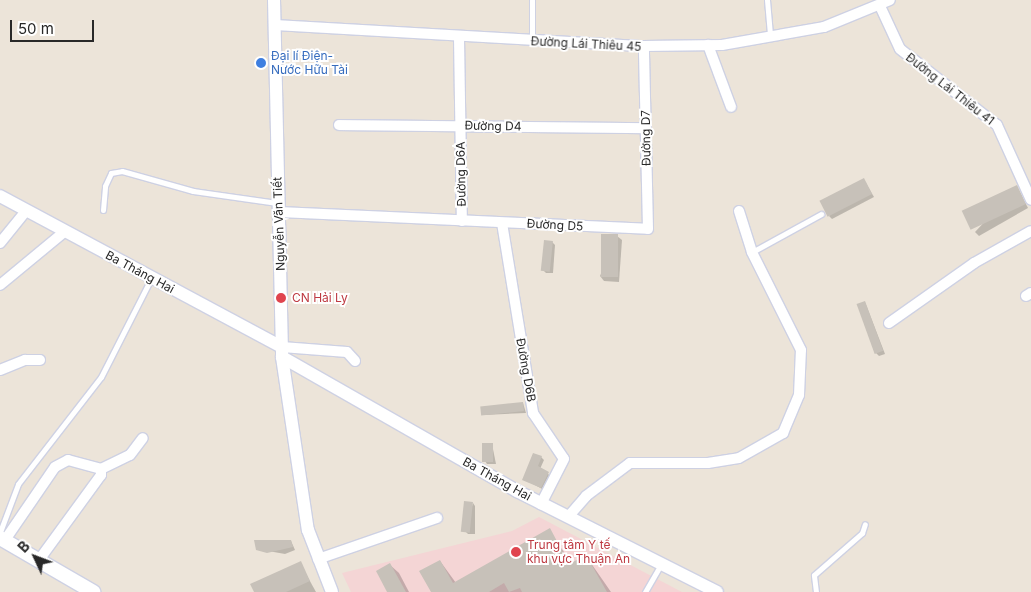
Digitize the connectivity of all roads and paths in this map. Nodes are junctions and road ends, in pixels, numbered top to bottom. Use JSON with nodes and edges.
{"nodes":[{"id":1,"x":274,"y":0,"type":"edge"},
{"id":2,"x":532,"y":0,"type":"edge"},
{"id":3,"x":767,"y":0,"type":"edge"},
{"id":4,"x":890,"y":0,"type":"edge"},
{"id":5,"x":880,"y":6,"type":"junction"},
{"id":6,"x":276,"y":25,"type":"junction"},
{"id":7,"x":770,"y":37,"type":"junction"},
{"id":8,"x":459,"y":38,"type":"junction"},
{"id":9,"x":532,"y":41,"type":"junction"},
{"id":10,"x":708,"y":45,"type":"junction"},
{"id":11,"x":644,"y":46,"type":"junction"},
{"id":12,"x":731,"y":107,"type":"dead end"},
{"id":13,"x":339,"y":124,"type":"dead end"},
{"id":14,"x":460,"y":126,"type":"junction"},
{"id":15,"x":646,"y":128,"type":"junction"},
{"id":16,"x":0,"y":196,"type":"edge"},
{"id":17,"x":1031,"y":200,"type":"edge"},
{"id":18,"x":278,"y":207,"type":"junction"},
{"id":19,"x":103,"y":210,"type":"dead end"},
{"id":20,"x":26,"y":211,"type":"junction"},
{"id":21,"x":740,"y":211,"type":"dead end"},
{"id":22,"x":822,"y":214,"type":"dead end"},
{"id":23,"x":462,"y":221,"type":"junction"},
{"id":24,"x":502,"y":222,"type":"junction"},
{"id":25,"x":648,"y":229,"type":"joint"},
{"id":26,"x":1031,"y":231,"type":"edge"},
{"id":27,"x":64,"y":232,"type":"junction"},
{"id":28,"x":0,"y":243,"type":"edge"},
{"id":29,"x":752,"y":252,"type":"junction"},
{"id":30,"x":152,"y":278,"type":"junction"},
{"id":31,"x":0,"y":285,"type":"edge"},
{"id":32,"x":889,"y":323,"type":"dead end"},
{"id":33,"x":282,"y":352,"type":"junction"},
{"id":34,"x":40,"y":360,"type":"dead end"},
{"id":35,"x":355,"y":361,"type":"dead end"},
{"id":36,"x":0,"y":370,"type":"edge"},
{"id":37,"x":143,"y":438,"type":"dead end"},
{"id":38,"x":101,"y":469,"type":"junction"},
{"id":39,"x":541,"y":504,"type":"junction"},
{"id":40,"x":568,"y":517,"type":"junction"},
{"id":41,"x":437,"y":518,"type":"dead end"},
{"id":42,"x":865,"y":524,"type":"dead end"},
{"id":43,"x":2,"y":537,"type":"edge"},
{"id":44,"x":318,"y":559,"type":"junction"},
{"id":45,"x":39,"y":560,"type":"junction"},
{"id":46,"x":661,"y":564,"type":"junction"},
{"id":47,"x":89,"y":591,"type":"edge"},
{"id":48,"x":332,"y":592,"type":"edge"},
{"id":49,"x":645,"y":592,"type":"edge"},
{"id":50,"x":717,"y":592,"type":"edge"},
{"id":51,"x":816,"y":592,"type":"edge"}],
"edges":[{"from":1,"to":6,"type":"street","name":"Nguyễn Văn Tiết"},
{"from":2,"to":9,"type":"lane"},
{"from":3,"to":7,"type":"lane"},
{"from":4,"to":5,"type":"street","name":"Đường Lái Thiêu 45"},
{"from":5,"to":7,"type":"street","name":"Đường Lái Thiêu 45"},
{"from":5,"to":17,"type":"street","name":"Đường Lái Thiêu 41"},
{"from":6,"to":8,"type":"street","name":"Đường Lái Thiêu 45"},
{"from":6,"to":18,"type":"street","name":"Nguyễn Văn Tiết"},
{"from":7,"to":10,"type":"street","name":"Đường Lái Thiêu 45"},
{"from":8,"to":9,"type":"street","name":"Đường Lái Thiêu 45"},
{"from":8,"to":14,"type":"street","name":"Đường D6A"},
{"from":9,"to":11,"type":"street","name":"Đường Lái Thiêu 45"},
{"from":10,"to":11,"type":"street","name":"Đường Lái Thiêu 45"},
{"from":10,"to":12,"type":"street"},
{"from":11,"to":15,"type":"street","name":"Đường D7"},
{"from":13,"to":14,"type":"street","name":"Đường D4"},
{"from":14,"to":15,"type":"street","name":"Đường D4"},
{"from":14,"to":23,"type":"street","name":"Đường D6A"},
{"from":15,"to":25,"type":"street","name":"Đường D7"},
{"from":16,"to":20,"type":"street","name":"Ba Tháng Hai"},
{"from":18,"to":19,"type":"lane"},
{"from":18,"to":23,"type":"street","name":"Đường D5"},
{"from":18,"to":33,"type":"street","name":"Nguyễn Văn Tiết"},
{"from":20,"to":27,"type":"street","name":"Ba Tháng Hai"},
{"from":20,"to":28,"type":"street"},
{"from":21,"to":29,"type":"street"},
{"from":22,"to":29,"type":"lane"},
{"from":23,"to":24,"type":"street","name":"Đường D5"},
{"from":24,"to":25,"type":"street","name":"Đường D5"},
{"from":24,"to":39,"type":"street","name":"Đường D6B"},
{"from":26,"to":32,"type":"street"},
{"from":27,"to":30,"type":"street","name":"Ba Tháng Hai"},
{"from":27,"to":31,"type":"street"},
{"from":29,"to":40,"type":"street"},
{"from":30,"to":33,"type":"street","name":"Ba Tháng Hai"},
{"from":30,"to":43,"type":"lane"},
{"from":33,"to":35,"type":"street"},
{"from":33,"to":39,"type":"street","name":"Ba Tháng Hai"},
{"from":33,"to":44,"type":"street","name":"Nguyễn Văn Tiết"},
{"from":34,"to":36,"type":"street"},
{"from":37,"to":38,"type":"street"},
{"from":38,"to":43,"type":"street"},
{"from":38,"to":45,"type":"street"},
{"from":39,"to":40,"type":"street","name":"Ba Tháng Hai"},
{"from":40,"to":46,"type":"street","name":"Ba Tháng Hai"},
{"from":41,"to":44,"type":"street"},
{"from":42,"to":51,"type":"lane"},
{"from":43,"to":45,"type":"main road"},
{"from":44,"to":48,"type":"street","name":"Nguyễn Văn Tiết"},
{"from":45,"to":47,"type":"main road"},
{"from":46,"to":49,"type":"lane"},
{"from":46,"to":50,"type":"street","name":"Ba Tháng Hai"}]}
